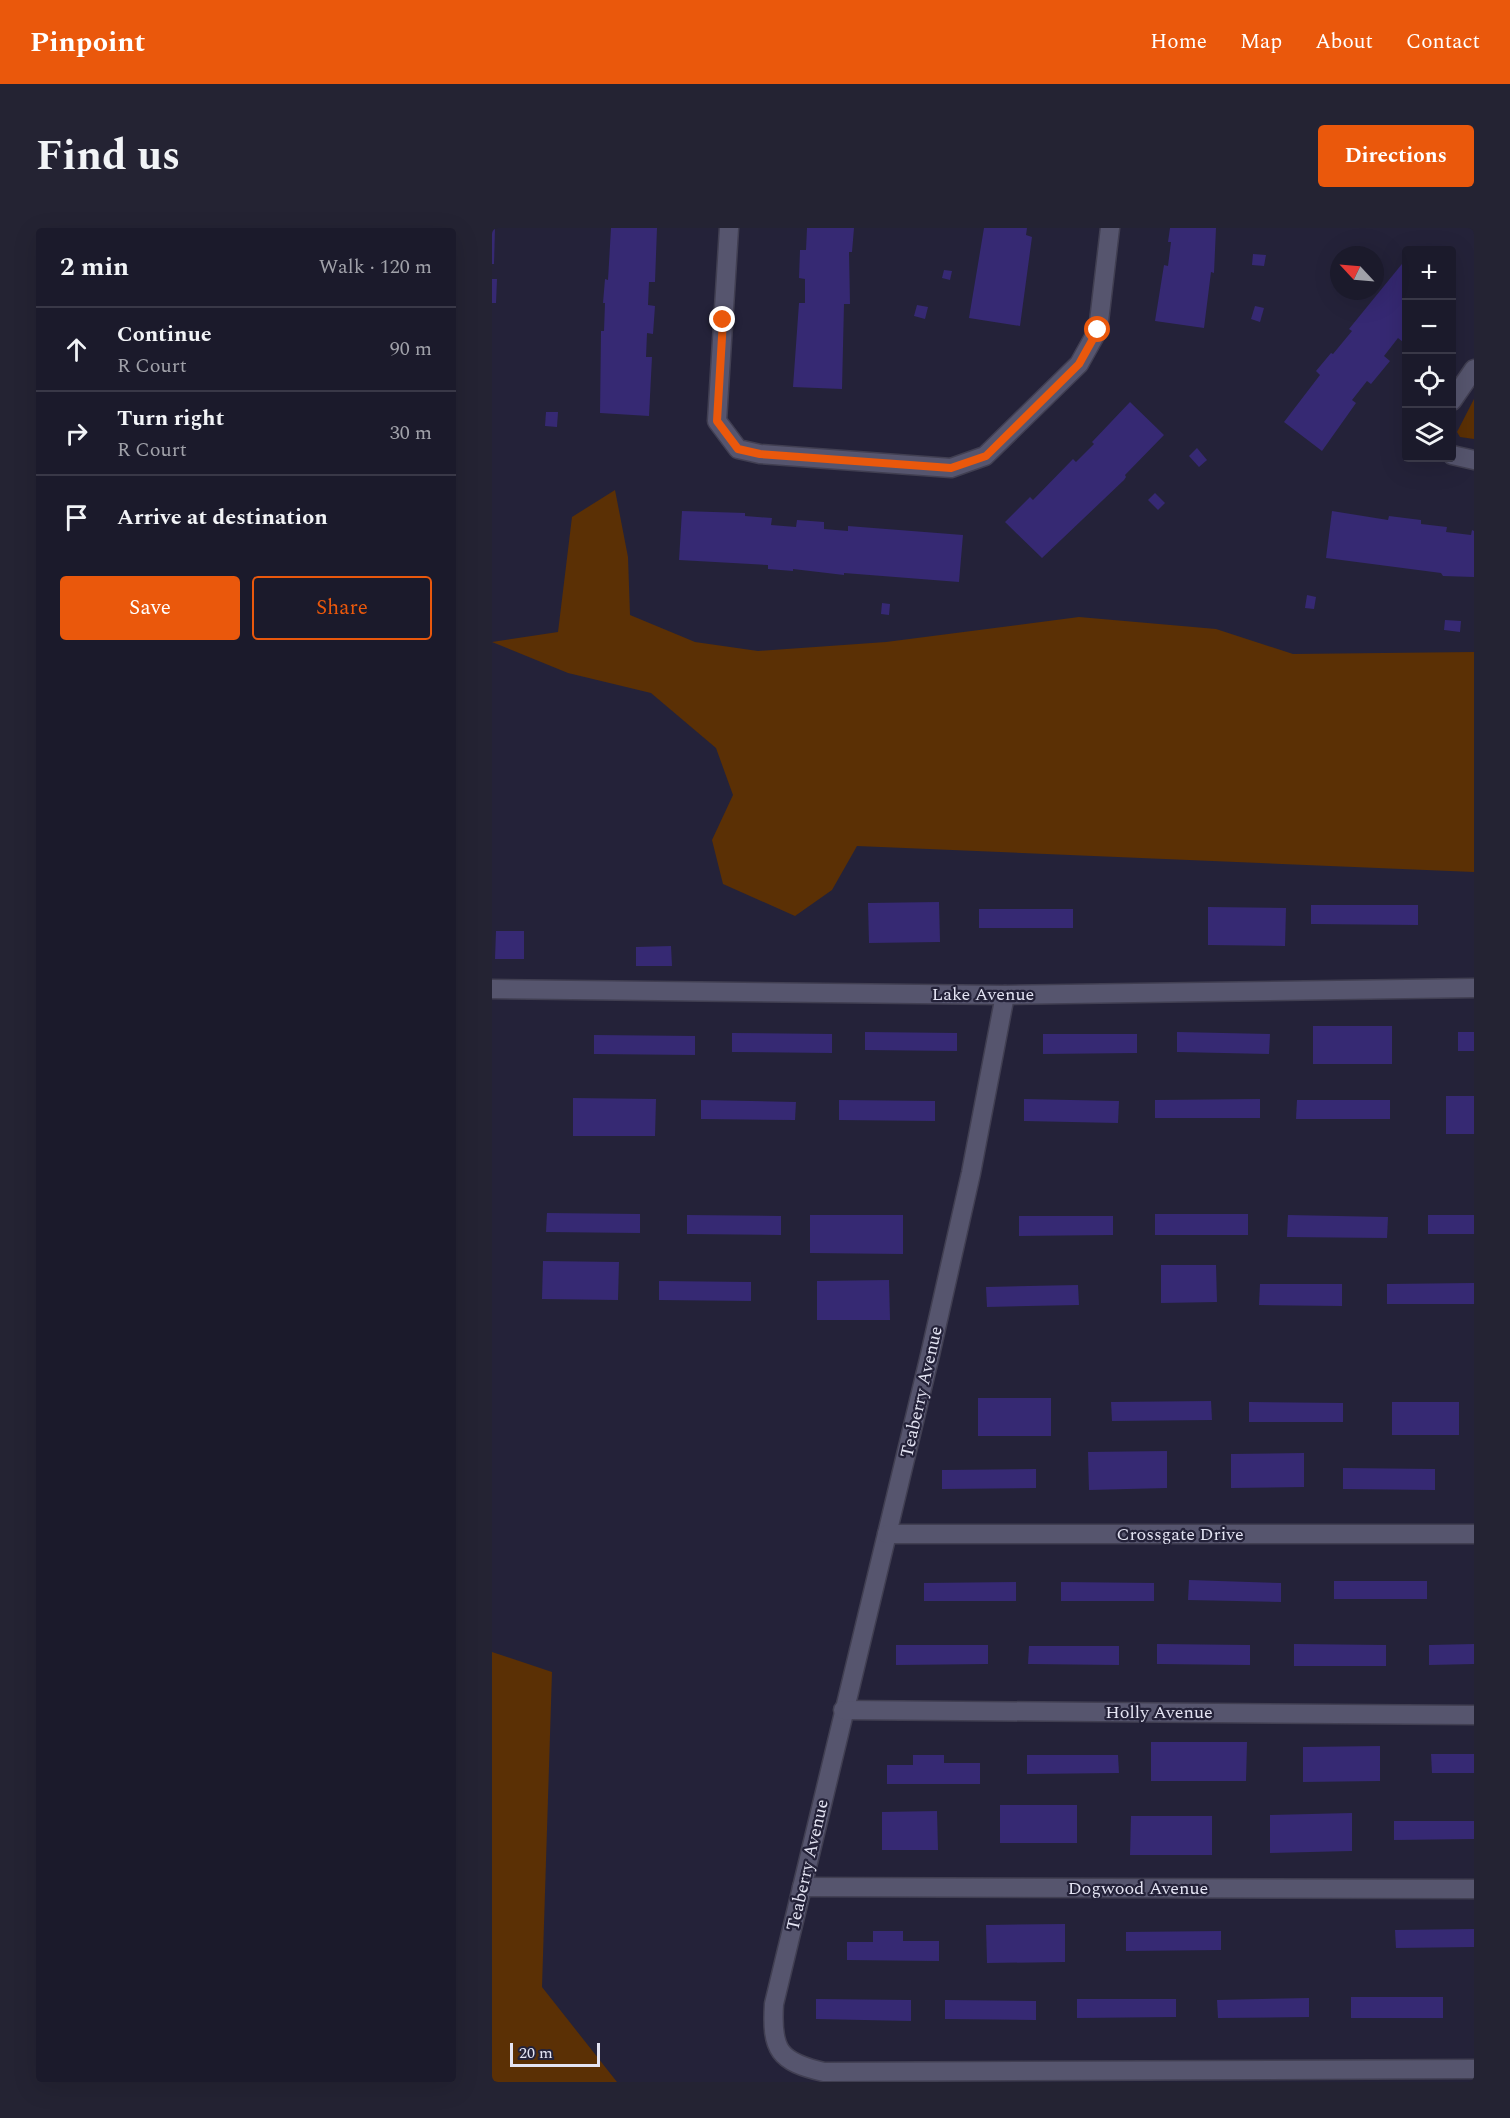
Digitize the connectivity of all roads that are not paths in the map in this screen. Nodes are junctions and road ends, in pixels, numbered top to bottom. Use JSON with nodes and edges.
{"nodes":[{"id":1,"x":729,"y":228,"type":"edge"},
{"id":2,"x":1110,"y":228,"type":"edge"},
{"id":3,"x":1474,"y":369,"type":"edge"},
{"id":4,"x":1456,"y":395,"type":"edge"},
{"id":5,"x":1456,"y":456,"type":"edge"},
{"id":6,"x":1474,"y":460,"type":"edge"},
{"id":7,"x":492,"y":988,"type":"edge"},
{"id":8,"x":1474,"y":988,"type":"edge"},
{"id":9,"x":1005,"y":995,"type":"junction"},
{"id":10,"x":887,"y":1534,"type":"junction"},
{"id":11,"x":1474,"y":1534,"type":"edge"},
{"id":12,"x":843,"y":1710,"type":"junction"},
{"id":13,"x":1474,"y":1715,"type":"edge"},
{"id":14,"x":802,"y":1887,"type":"junction"},
{"id":15,"x":1474,"y":1889,"type":"edge"},
{"id":16,"x":1474,"y":2069,"type":"edge"}],
"edges":[{"from":1,"to":2,"type":"street"},
{"from":3,"to":4,"type":"street"},
{"from":5,"to":6,"type":"street"},
{"from":7,"to":9,"type":"street","name":"Lake Avenue"},
{"from":8,"to":9,"type":"street","name":"Lake Avenue"},
{"from":9,"to":10,"type":"street","name":"Teaberry Avenue"},
{"from":10,"to":11,"type":"street","name":"Crossgate Drive"},
{"from":10,"to":12,"type":"street","name":"Teaberry Avenue"},
{"from":12,"to":13,"type":"street","name":"Holly Avenue"},
{"from":12,"to":14,"type":"street","name":"Teaberry Avenue"},
{"from":14,"to":15,"type":"street","name":"Dogwood Avenue"},
{"from":14,"to":16,"type":"street","name":"Teaberry Avenue"}]}
